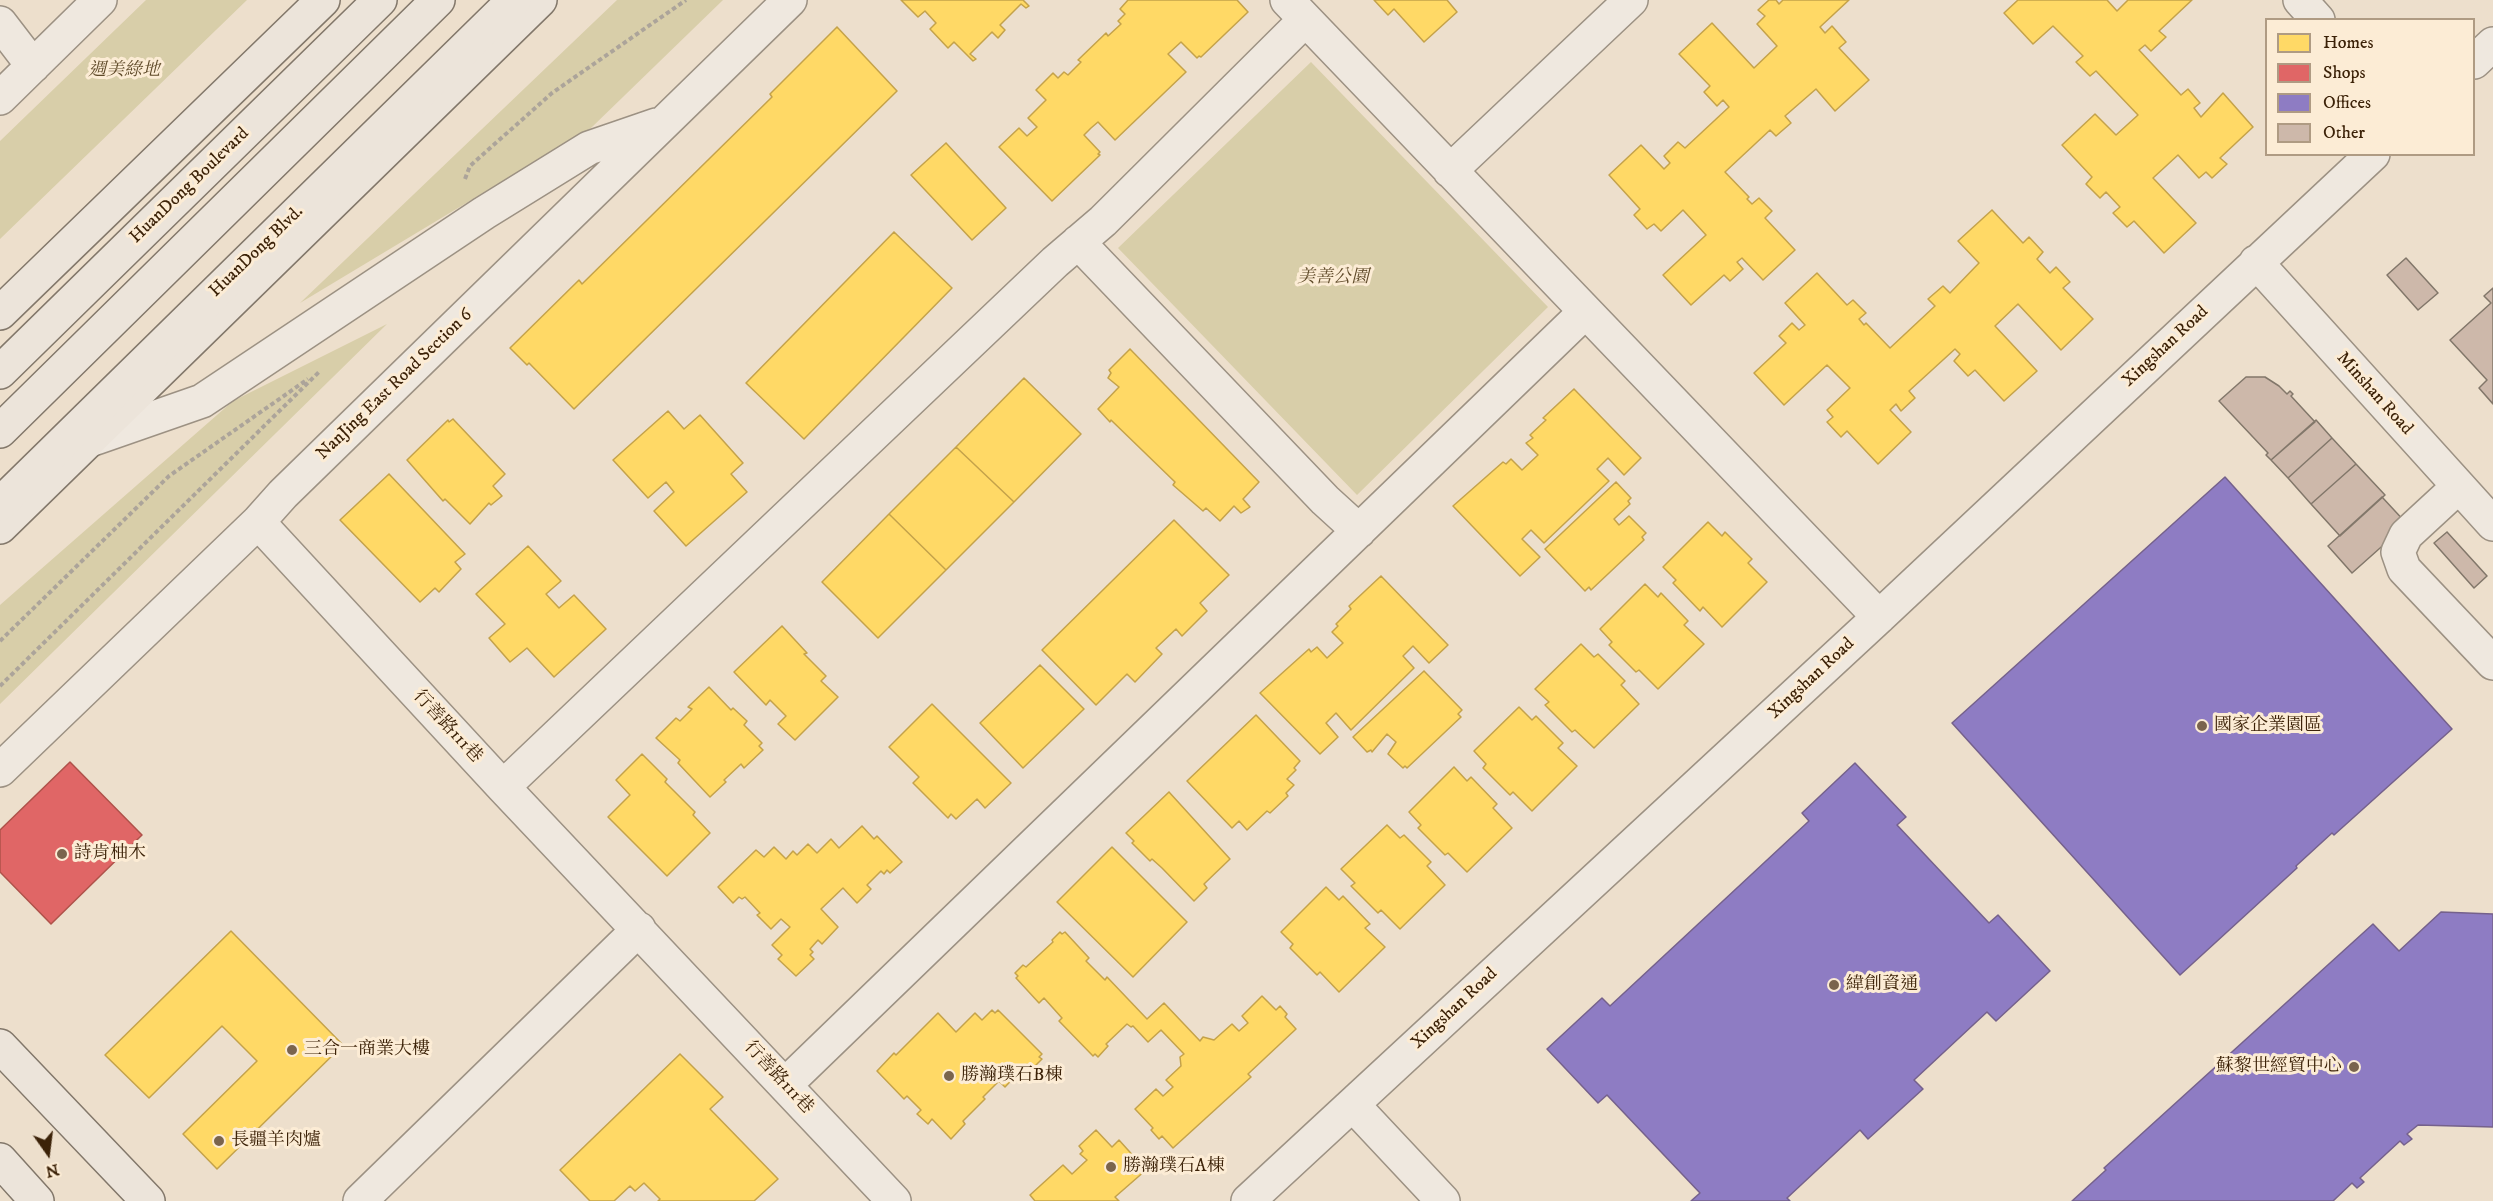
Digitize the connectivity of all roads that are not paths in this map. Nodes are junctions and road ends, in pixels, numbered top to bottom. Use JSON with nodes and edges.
{"nodes":[{"id":1,"x":100,"y":0,"type":"edge"},
{"id":2,"x":323,"y":0,"type":"edge"},
{"id":3,"x":380,"y":0,"type":"edge"},
{"id":4,"x":410,"y":0,"type":"edge"},
{"id":5,"x":438,"y":0,"type":"edge"},
{"id":6,"x":514,"y":0,"type":"edge"},
{"id":7,"x":540,"y":0,"type":"edge"},
{"id":8,"x":790,"y":0,"type":"edge"},
{"id":9,"x":1631,"y":0,"type":"edge"},
{"id":10,"x":2300,"y":0,"type":"edge"},
{"id":11,"x":1296,"y":10,"type":"edge"},
{"id":12,"x":2316,"y":18,"type":"edge"},
{"id":13,"x":0,"y":23,"type":"edge"},
{"id":14,"x":2493,"y":44,"type":"edge"},
{"id":15,"x":324,"y":55,"type":"junction"},
{"id":16,"x":2475,"y":61,"type":"edge"},
{"id":17,"x":33,"y":66,"type":"junction"},
{"id":18,"x":0,"y":98,"type":"edge"},
{"id":19,"x":666,"y":122,"type":"junction"},
{"id":20,"x":2371,"y":156,"type":"edge"},
{"id":21,"x":1450,"y":171,"type":"junction"},
{"id":22,"x":1078,"y":242,"type":"junction"},
{"id":23,"x":2256,"y":262,"type":"junction"},
{"id":24,"x":1586,"y":312,"type":"junction"},
{"id":25,"x":0,"y":313,"type":"edge"},
{"id":26,"x":0,"y":372,"type":"edge"},
{"id":27,"x":0,"y":431,"type":"edge"},
{"id":28,"x":90,"y":440,"type":"junction"},
{"id":29,"x":2458,"y":487,"type":"junction"},
{"id":30,"x":0,"y":504,"type":"edge"},
{"id":31,"x":258,"y":522,"type":"junction"},
{"id":32,"x":2493,"y":524,"type":"edge"},
{"id":33,"x":0,"y":527,"type":"edge"},
{"id":34,"x":1359,"y":531,"type":"junction"},
{"id":35,"x":1879,"y":617,"type":"junction"},
{"id":36,"x":2493,"y":663,"type":"edge"},
{"id":37,"x":0,"y":770,"type":"edge"},
{"id":38,"x":502,"y":787,"type":"junction"},
{"id":39,"x":639,"y":929,"type":"junction"},
{"id":40,"x":0,"y":1046,"type":"edge"},
{"id":41,"x":785,"y":1085,"type":"junction"},
{"id":42,"x":1353,"y":1105,"type":"junction"},
{"id":43,"x":0,"y":1160,"type":"edge"},
{"id":44,"x":37,"y":1201,"type":"edge"},
{"id":45,"x":148,"y":1201,"type":"edge"},
{"id":46,"x":360,"y":1201,"type":"edge"},
{"id":47,"x":894,"y":1201,"type":"edge"},
{"id":48,"x":1248,"y":1201,"type":"edge"},
{"id":49,"x":1443,"y":1201,"type":"edge"}],
"edges":[{"from":1,"to":17,"type":"street"},
{"from":2,"to":25,"type":"main road"},
{"from":3,"to":15,"type":"main road","name":"HuanDong Boulevard"},
{"from":4,"to":15,"type":"main road"},
{"from":5,"to":27,"type":"main road"},
{"from":6,"to":30,"type":"main road","name":"HuanDong Blvd."},
{"from":7,"to":28,"type":"main road"},
{"from":8,"to":19,"type":"street","name":"NanJing East Road Section 6"},
{"from":9,"to":21,"type":"street"},
{"from":10,"to":12,"type":"street"},
{"from":11,"to":21,"type":"street"},
{"from":11,"to":22,"type":"street"},
{"from":13,"to":17,"type":"street"},
{"from":14,"to":16,"type":"street"},
{"from":15,"to":26,"type":"main road","name":"HuanDong Boulevard"},
{"from":17,"to":18,"type":"street"},
{"from":19,"to":28,"type":"street"},
{"from":19,"to":31,"type":"street","name":"NanJing East Road Section 6"},
{"from":20,"to":23,"type":"street","name":"Xingshan Road"},
{"from":21,"to":24,"type":"street"},
{"from":22,"to":34,"type":"street"},
{"from":22,"to":38,"type":"street"},
{"from":23,"to":29,"type":"street","name":"Minshan Road"},
{"from":23,"to":35,"type":"street","name":"Xingshan Road"},
{"from":24,"to":34,"type":"street"},
{"from":24,"to":35,"type":"street"},
{"from":28,"to":33,"type":"main road"},
{"from":29,"to":32,"type":"street","name":"Minshan Road"},
{"from":29,"to":36,"type":"street"},
{"from":31,"to":37,"type":"street","name":"NanJing East Road Section 6"},
{"from":31,"to":38,"type":"street","name":"行善路111巷"},
{"from":34,"to":41,"type":"street"},
{"from":35,"to":42,"type":"street","name":"Xingshan Road"},
{"from":38,"to":39,"type":"street","name":"行善路111巷"},
{"from":39,"to":41,"type":"street","name":"行善路111巷"},
{"from":39,"to":46,"type":"street"},
{"from":40,"to":45,"type":"main road"},
{"from":41,"to":47,"type":"street","name":"行善路111巷"},
{"from":42,"to":48,"type":"street","name":"Xingshan Road"},
{"from":42,"to":49,"type":"street"},
{"from":43,"to":44,"type":"main road"}]}
